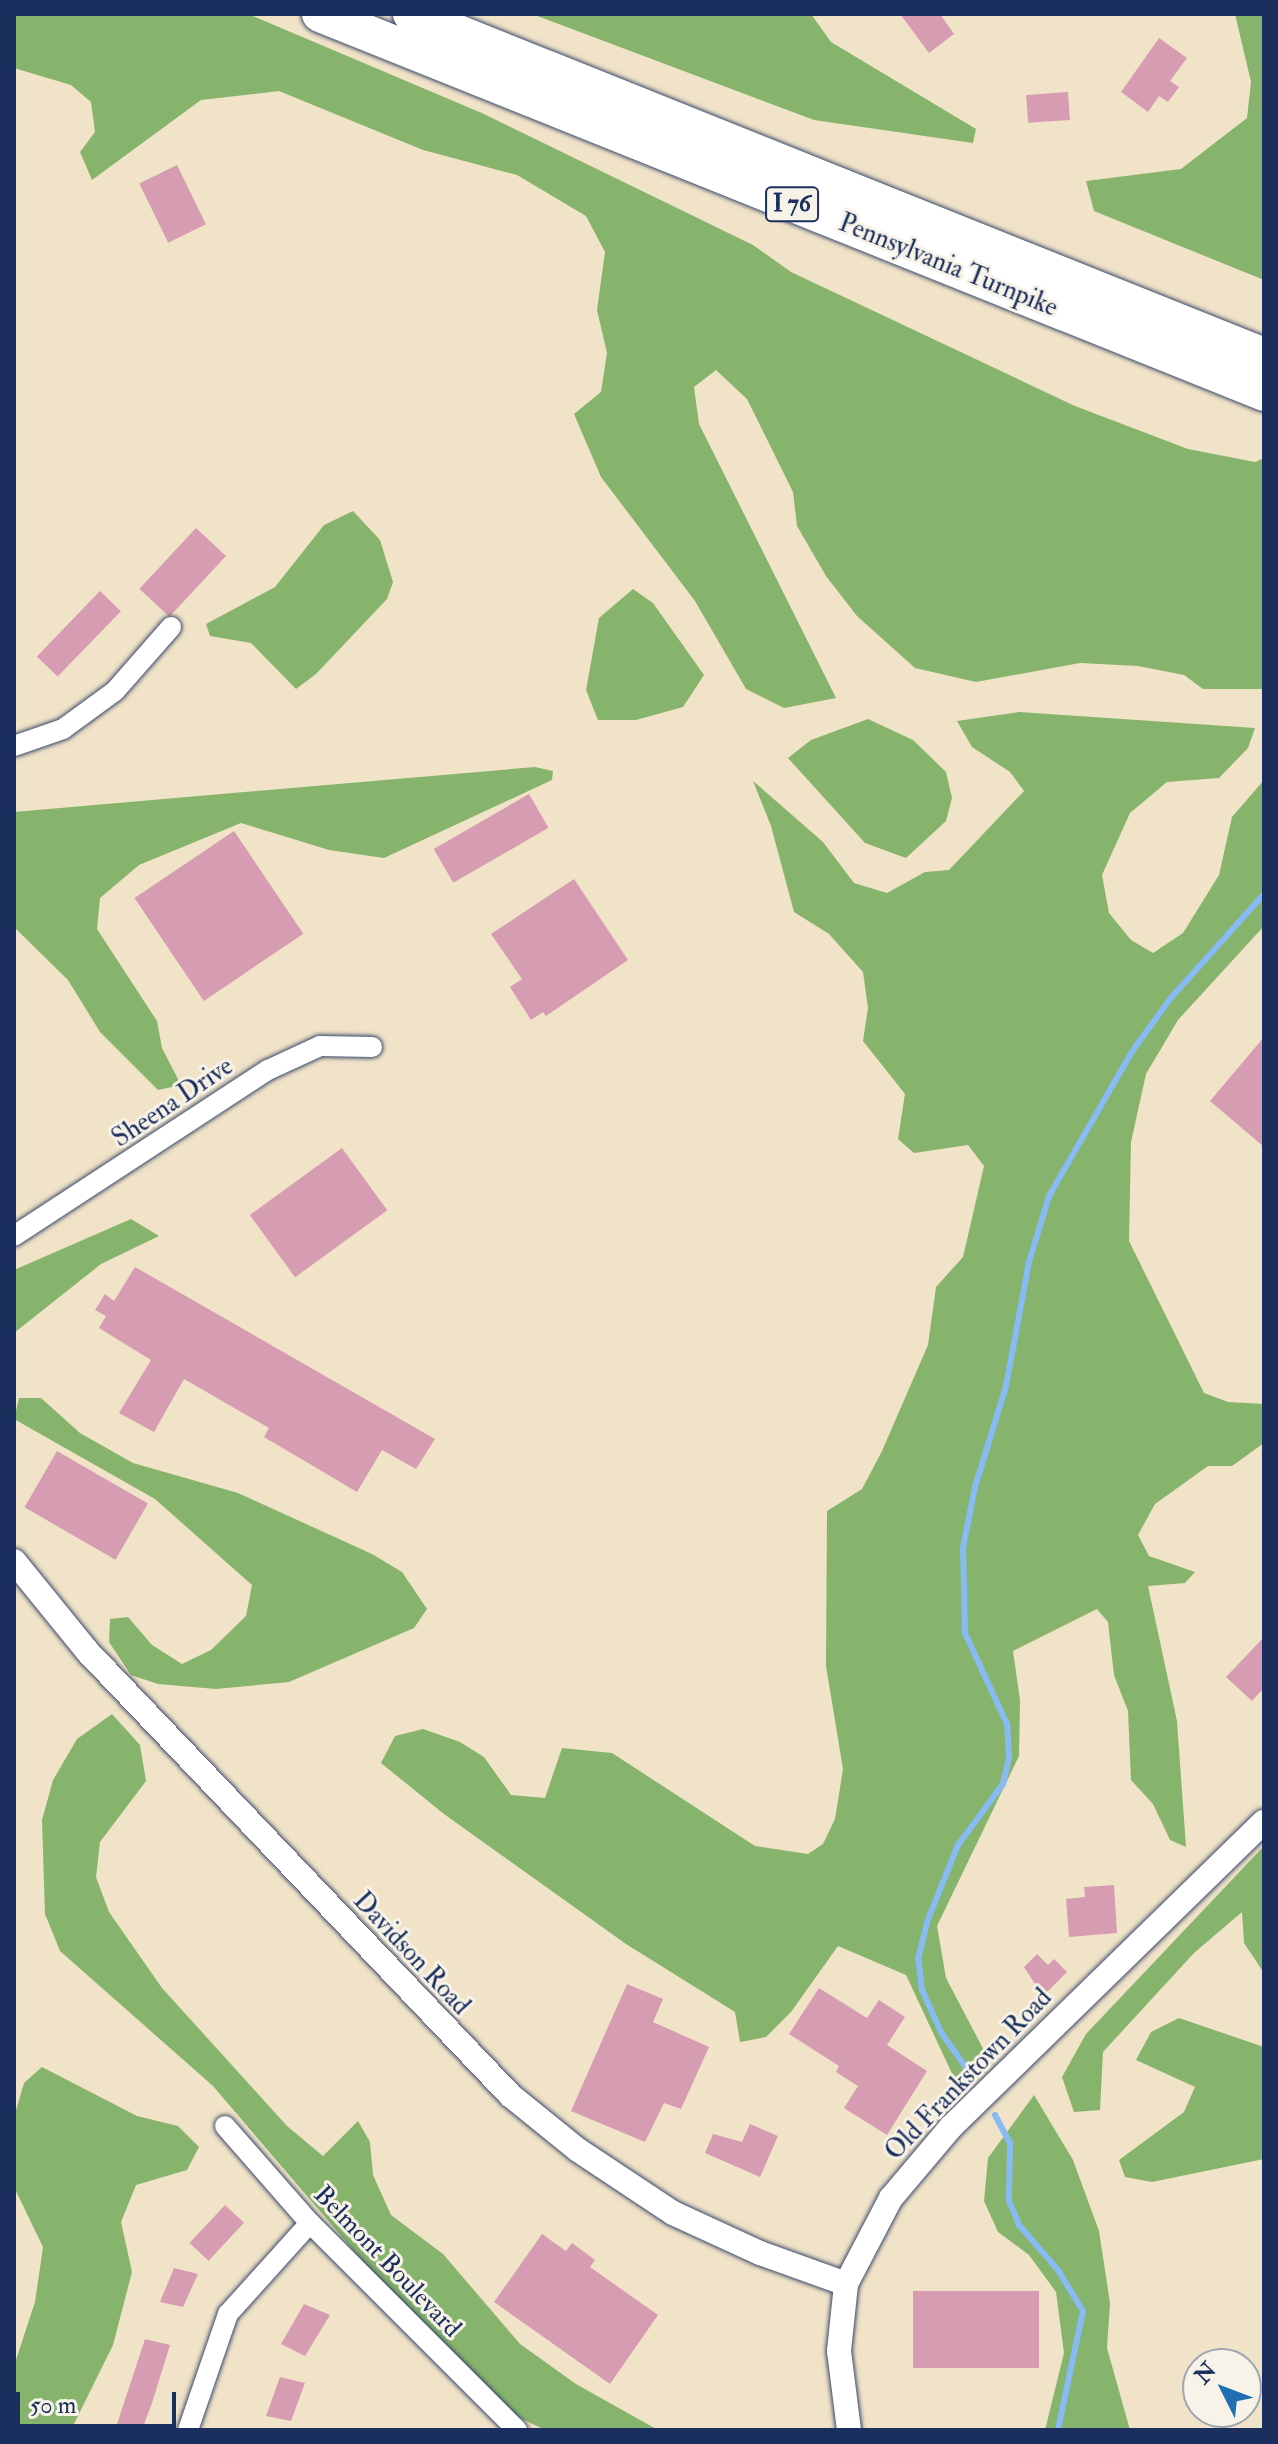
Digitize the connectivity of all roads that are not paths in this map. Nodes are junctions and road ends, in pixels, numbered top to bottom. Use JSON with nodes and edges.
{"nodes":[{"id":1,"x":320,"y":14,"type":"edge"},
{"id":2,"x":411,"y":14,"type":"edge"},
{"id":3,"x":1264,"y":356,"type":"edge"},
{"id":4,"x":1264,"y":393,"type":"edge"},
{"id":5,"x":171,"y":627,"type":"dead end"},
{"id":6,"x":14,"y":746,"type":"edge"},
{"id":7,"x":372,"y":1047,"type":"dead end"},
{"id":8,"x":14,"y":1236,"type":"edge"},
{"id":9,"x":14,"y":1561,"type":"edge"},
{"id":10,"x":1264,"y":1822,"type":"edge"},
{"id":11,"x":225,"y":2126,"type":"dead end"},
{"id":12,"x":310,"y":2223,"type":"junction"},
{"id":13,"x":846,"y":2284,"type":"junction"},
{"id":14,"x":188,"y":2430,"type":"edge"},
{"id":15,"x":517,"y":2430,"type":"edge"},
{"id":16,"x":849,"y":2430,"type":"edge"}],
"edges":[{"from":1,"to":4,"type":"highway","name":"Pennsylvania Turnpike","number":"I 76"},
{"from":2,"to":3,"type":"highway","name":"Pennsylvania Turnpike","number":"I 76"},
{"from":5,"to":6,"type":"street"},
{"from":7,"to":8,"type":"street","name":"Sheena Drive"},
{"from":9,"to":13,"type":"street","name":"Davidson Road"},
{"from":10,"to":13,"type":"street","name":"Old Frankstown Road"},
{"from":11,"to":12,"type":"street","name":"Belmont Boulevard"},
{"from":12,"to":14,"type":"street"},
{"from":12,"to":15,"type":"street","name":"Belmont Boulevard"},
{"from":13,"to":16,"type":"street","name":"Old Frankstown Road"}]}
